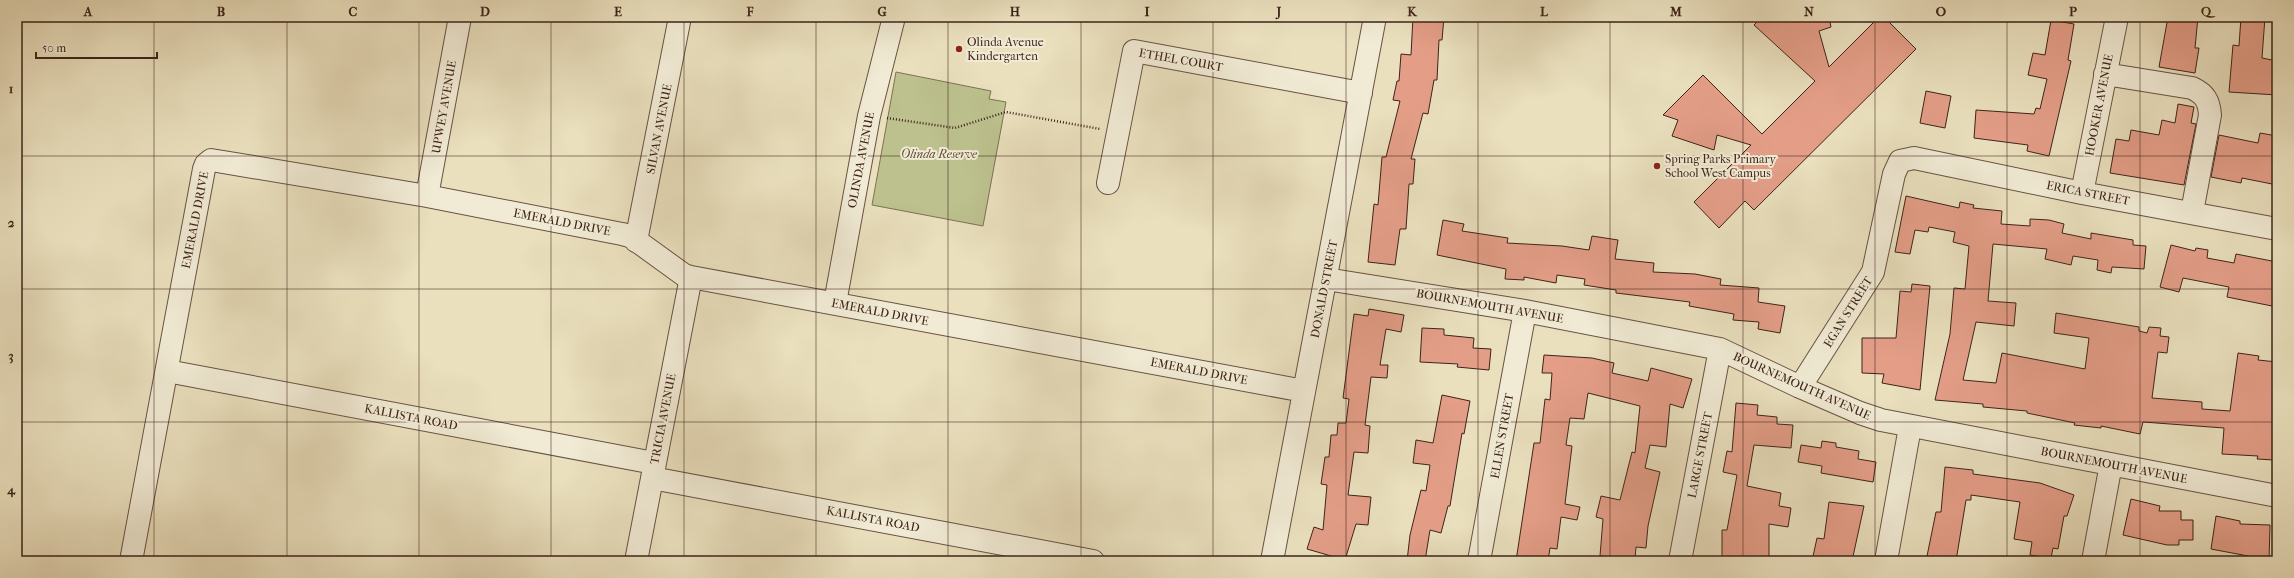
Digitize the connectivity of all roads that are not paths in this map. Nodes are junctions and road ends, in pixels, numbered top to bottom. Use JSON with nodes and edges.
{"nodes":[{"id":1,"x":460,"y":17,"type":"edge"},
{"id":2,"x":680,"y":17,"type":"edge"},
{"id":3,"x":894,"y":17,"type":"edge"},
{"id":4,"x":1375,"y":17,"type":"edge"},
{"id":5,"x":2117,"y":17,"type":"edge"},
{"id":6,"x":2105,"y":74,"type":"junction"},
{"id":7,"x":1361,"y":93,"type":"junction"},
{"id":8,"x":1900,"y":161,"type":"joint"},
{"id":9,"x":1108,"y":183,"type":"dead end"},
{"id":10,"x":2082,"y":193,"type":"junction"},
{"id":11,"x":427,"y":196,"type":"junction"},
{"id":12,"x":2192,"y":212,"type":"junction"},
{"id":13,"x":2277,"y":229,"type":"edge"},
{"id":14,"x":636,"y":241,"type":"junction"},
{"id":15,"x":691,"y":277,"type":"junction"},
{"id":16,"x":1326,"y":279,"type":"junction"},
{"id":17,"x":835,"y":304,"type":"junction"},
{"id":18,"x":1525,"y":311,"type":"junction"},
{"id":19,"x":1720,"y":349,"type":"junction"},
{"id":20,"x":167,"y":371,"type":"junction"},
{"id":21,"x":1800,"y":387,"type":"junction"},
{"id":22,"x":1304,"y":391,"type":"junction"},
{"id":23,"x":1910,"y":427,"type":"junction"},
{"id":24,"x":2111,"y":464,"type":"junction"},
{"id":25,"x":653,"y":470,"type":"junction"},
{"id":26,"x":2277,"y":496,"type":"edge"},
{"id":27,"x":131,"y":561,"type":"edge"},
{"id":28,"x":636,"y":561,"type":"edge"},
{"id":29,"x":1093,"y":561,"type":"edge"},
{"id":30,"x":1272,"y":561,"type":"edge"},
{"id":31,"x":1479,"y":561,"type":"edge"},
{"id":32,"x":1680,"y":561,"type":"edge"},
{"id":33,"x":1886,"y":561,"type":"edge"},
{"id":34,"x":2093,"y":561,"type":"edge"}],
"edges":[{"from":1,"to":11,"type":"street","name":"UPWEY AVENUE"},
{"from":2,"to":14,"type":"street","name":"SILVAN AVENUE"},
{"from":3,"to":17,"type":"street","name":"OLINDA AVENUE"},
{"from":4,"to":7,"type":"street","name":"DONALD STREET"},
{"from":5,"to":6,"type":"street","name":"HOOKER AVENUE"},
{"from":6,"to":10,"type":"street","name":"HOOKER AVENUE"},
{"from":6,"to":12,"type":"street"},
{"from":7,"to":9,"type":"street","name":"ETHEL COURT"},
{"from":7,"to":16,"type":"street","name":"DONALD STREET"},
{"from":8,"to":10,"type":"street","name":"ERICA STREET"},
{"from":8,"to":21,"type":"street","name":"EGAN STREET"},
{"from":10,"to":12,"type":"street","name":"ERICA STREET"},
{"from":11,"to":14,"type":"street","name":"EMERALD DRIVE"},
{"from":11,"to":20,"type":"street","name":"EMERALD DRIVE"},
{"from":12,"to":13,"type":"street","name":"ERICA STREET"},
{"from":14,"to":15,"type":"street","name":"EMERALD DRIVE"},
{"from":15,"to":17,"type":"street","name":"EMERALD DRIVE"},
{"from":15,"to":25,"type":"street","name":"TRICIA AVENUE"},
{"from":16,"to":18,"type":"street","name":"BOURNEMOUTH AVENUE"},
{"from":16,"to":22,"type":"street","name":"DONALD STREET"},
{"from":17,"to":22,"type":"street","name":"EMERALD DRIVE"},
{"from":18,"to":19,"type":"street","name":"BOURNEMOUTH AVENUE"},
{"from":18,"to":31,"type":"street","name":"ELLEN STREET"},
{"from":19,"to":21,"type":"street","name":"BOURNEMOUTH AVENUE"},
{"from":19,"to":32,"type":"street","name":"LARGE STREET"},
{"from":20,"to":25,"type":"street","name":"KALLISTA ROAD"},
{"from":20,"to":27,"type":"street","name":"EMERALD DRIVE"},
{"from":21,"to":23,"type":"street","name":"BOURNEMOUTH AVENUE"},
{"from":22,"to":30,"type":"street","name":"DONALD STREET"},
{"from":23,"to":24,"type":"street","name":"BOURNEMOUTH AVENUE"},
{"from":23,"to":33,"type":"street"},
{"from":24,"to":26,"type":"street","name":"BOURNEMOUTH AVENUE"},
{"from":24,"to":34,"type":"street"},
{"from":25,"to":28,"type":"street","name":"TRICIA AVENUE"},
{"from":25,"to":29,"type":"street","name":"KALLISTA ROAD"}]}
